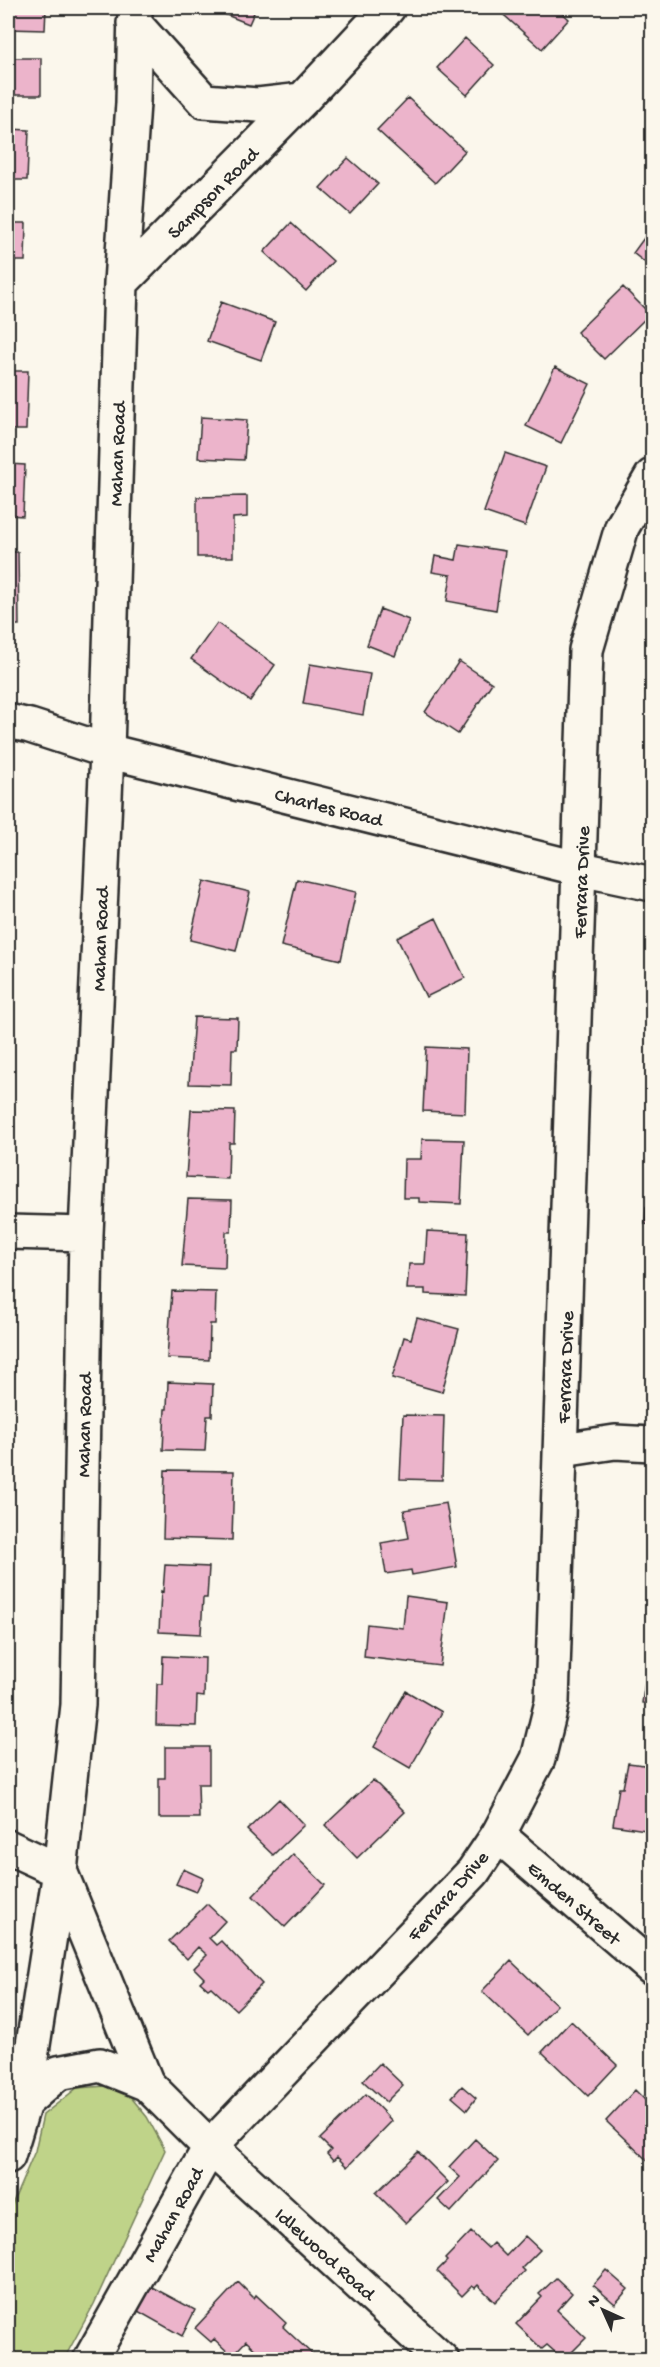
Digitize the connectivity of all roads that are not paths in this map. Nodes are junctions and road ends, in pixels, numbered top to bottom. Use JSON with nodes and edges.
{"nodes":[{"id":1,"x":388,"y":8,"type":"edge"},
{"id":2,"x":135,"y":15,"type":"edge"},
{"id":3,"x":302,"y":100,"type":"junction"},
{"id":4,"x":122,"y":283,"type":"junction"},
{"id":5,"x":652,"y":476,"type":"edge"},
{"id":6,"x":8,"y":721,"type":"edge"},
{"id":7,"x":107,"y":751,"type":"junction"},
{"id":8,"x":581,"y":869,"type":"junction"},
{"id":9,"x":652,"y":884,"type":"edge"},
{"id":10,"x":8,"y":1232,"type":"edge"},
{"id":11,"x":86,"y":1234,"type":"junction"},
{"id":12,"x":652,"y":1444,"type":"edge"},
{"id":13,"x":562,"y":1450,"type":"junction"},
{"id":14,"x":498,"y":1835,"type":"junction"},
{"id":15,"x":8,"y":1846,"type":"edge"},
{"id":16,"x":60,"y":1870,"type":"junction"},
{"id":17,"x":652,"y":1968,"type":"edge"},
{"id":18,"x":147,"y":2084,"type":"junction"},
{"id":19,"x":24,"y":2103,"type":"junction"},
{"id":20,"x":210,"y":2147,"type":"junction"},
{"id":21,"x":8,"y":2156,"type":"edge"},
{"id":22,"x":90,"y":2360,"type":"edge"},
{"id":23,"x":442,"y":2360,"type":"edge"}],
"edges":[{"from":1,"to":3,"type":"street","name":"Sampson Road"},
{"from":2,"to":3,"type":"street"},
{"from":2,"to":4,"type":"street","name":"Mahan Road"},
{"from":3,"to":4,"type":"street","name":"Sampson Road"},
{"from":4,"to":7,"type":"street","name":"Mahan Road"},
{"from":5,"to":8,"type":"street","name":"Ferrara Drive"},
{"from":6,"to":7,"type":"street","name":"Charles Road"},
{"from":7,"to":8,"type":"street","name":"Charles Road"},
{"from":7,"to":11,"type":"street","name":"Mahan Road"},
{"from":8,"to":9,"type":"street","name":"Charles Road"},
{"from":8,"to":13,"type":"street","name":"Ferrara Drive"},
{"from":10,"to":11,"type":"street"},
{"from":11,"to":16,"type":"street","name":"Mahan Road"},
{"from":12,"to":13,"type":"street"},
{"from":13,"to":14,"type":"street","name":"Ferrara Drive"},
{"from":14,"to":17,"type":"street","name":"Emden Street"},
{"from":14,"to":20,"type":"street","name":"Ferrara Drive"},
{"from":15,"to":16,"type":"street"},
{"from":16,"to":18,"type":"street","name":"Mahan Road"},
{"from":16,"to":19,"type":"street","name":"Mahan Road"},
{"from":18,"to":19,"type":"street","name":"Mahan Road"},
{"from":18,"to":20,"type":"street","name":"Mahan Road"},
{"from":19,"to":21,"type":"street","name":"Mahan Road"},
{"from":20,"to":22,"type":"street","name":"Mahan Road"},
{"from":20,"to":23,"type":"street","name":"Idlewood Road"}]}
